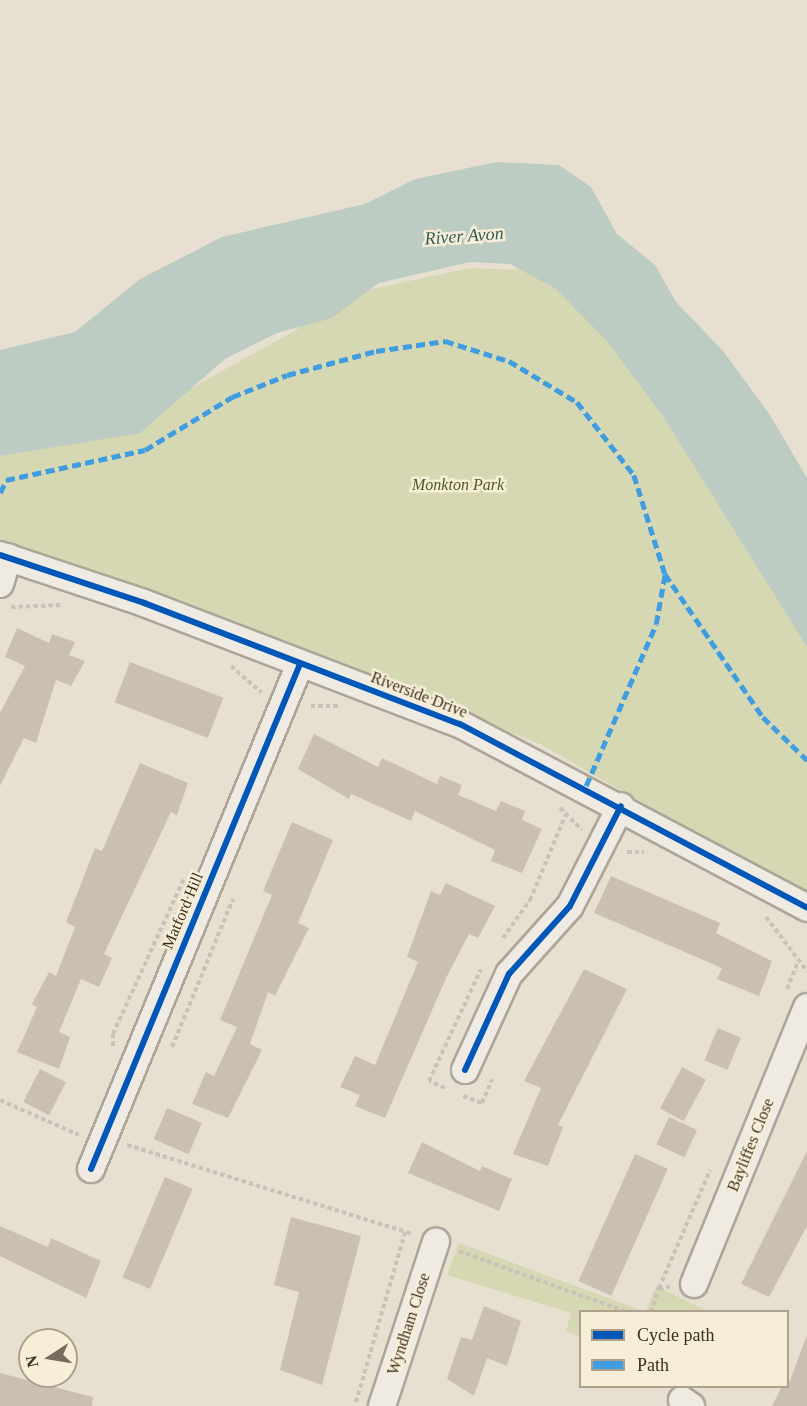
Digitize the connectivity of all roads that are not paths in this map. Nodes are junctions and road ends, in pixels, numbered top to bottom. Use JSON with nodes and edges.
{"nodes":[{"id":1,"x":4,"y":556,"type":"edge"},
{"id":2,"x":0,"y":584,"type":"edge"},
{"id":3,"x":300,"y":664,"type":"junction"},
{"id":4,"x":621,"y":806,"type":"junction"},
{"id":5,"x":807,"y":908,"type":"edge"},
{"id":6,"x":807,"y":1007,"type":"edge"},
{"id":7,"x":464,"y":1070,"type":"dead end"},
{"id":8,"x":90,"y":1169,"type":"dead end"},
{"id":9,"x":436,"y":1242,"type":"road end"},
{"id":10,"x":694,"y":1284,"type":"dead end"},
{"id":11,"x":382,"y":1406,"type":"edge"}],
"edges":[{"from":1,"to":2,"type":"street"},
{"from":1,"to":3,"type":"street","name":"Riverside Drive"},
{"from":3,"to":4,"type":"street","name":"Riverside Drive"},
{"from":3,"to":8,"type":"street","name":"Matford Hill"},
{"from":4,"to":5,"type":"street","name":"Riverside Drive"},
{"from":4,"to":7,"type":"street"},
{"from":6,"to":10,"type":"street","name":"Bayliffes Close"},
{"from":9,"to":11,"type":"street","name":"Wyndham Close"}]}
